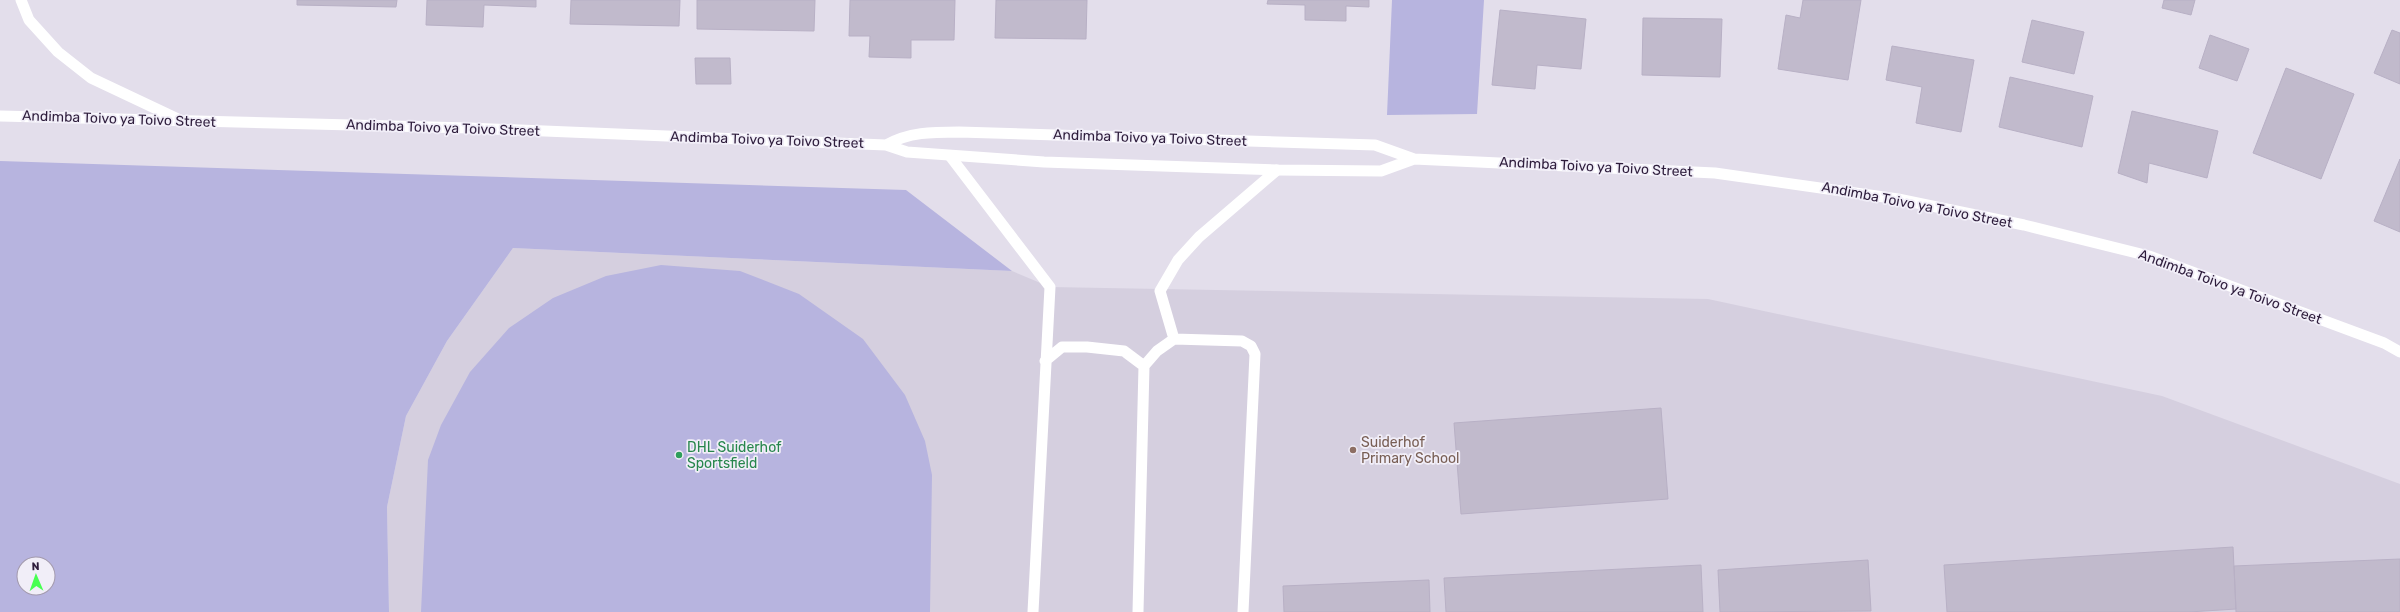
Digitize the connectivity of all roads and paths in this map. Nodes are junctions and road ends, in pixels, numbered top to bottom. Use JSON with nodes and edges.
{"nodes":[{"id":1,"x":21,"y":0,"type":"edge"},
{"id":2,"x":0,"y":116,"type":"edge"},
{"id":3,"x":184,"y":121,"type":"junction"},
{"id":4,"x":886,"y":145,"type":"junction"},
{"id":5,"x":950,"y":156,"type":"junction"},
{"id":6,"x":1414,"y":159,"type":"junction"},
{"id":7,"x":1277,"y":170,"type":"junction"},
{"id":8,"x":1174,"y":339,"type":"junction"},
{"id":9,"x":2400,"y":352,"type":"edge"},
{"id":10,"x":1045,"y":361,"type":"junction"},
{"id":11,"x":1144,"y":366,"type":"junction"},
{"id":12,"x":1034,"y":612,"type":"edge"},
{"id":13,"x":1138,"y":612,"type":"edge"},
{"id":14,"x":1243,"y":612,"type":"edge"}],
"edges":[{"from":1,"to":3,"type":"street"},
{"from":2,"to":3,"type":"street","name":"Andimba Toivo ya Toivo Street"},
{"from":3,"to":4,"type":"street","name":"Andimba Toivo ya Toivo Street"},
{"from":4,"to":5,"type":"street","name":"Andimba Toivo ya Toivo Street"},
{"from":4,"to":6,"type":"street","name":"Andimba Toivo ya Toivo Street"},
{"from":5,"to":7,"type":"street","name":"Andimba Toivo ya Toivo Street"},
{"from":5,"to":10,"type":"street"},
{"from":6,"to":7,"type":"street","name":"Andimba Toivo ya Toivo Street"},
{"from":6,"to":9,"type":"street","name":"Andimba Toivo ya Toivo Street"},
{"from":7,"to":8,"type":"street"},
{"from":8,"to":11,"type":"street"},
{"from":8,"to":14,"type":"street"},
{"from":10,"to":11,"type":"street"},
{"from":10,"to":12,"type":"street"},
{"from":11,"to":13,"type":"street"}]}
